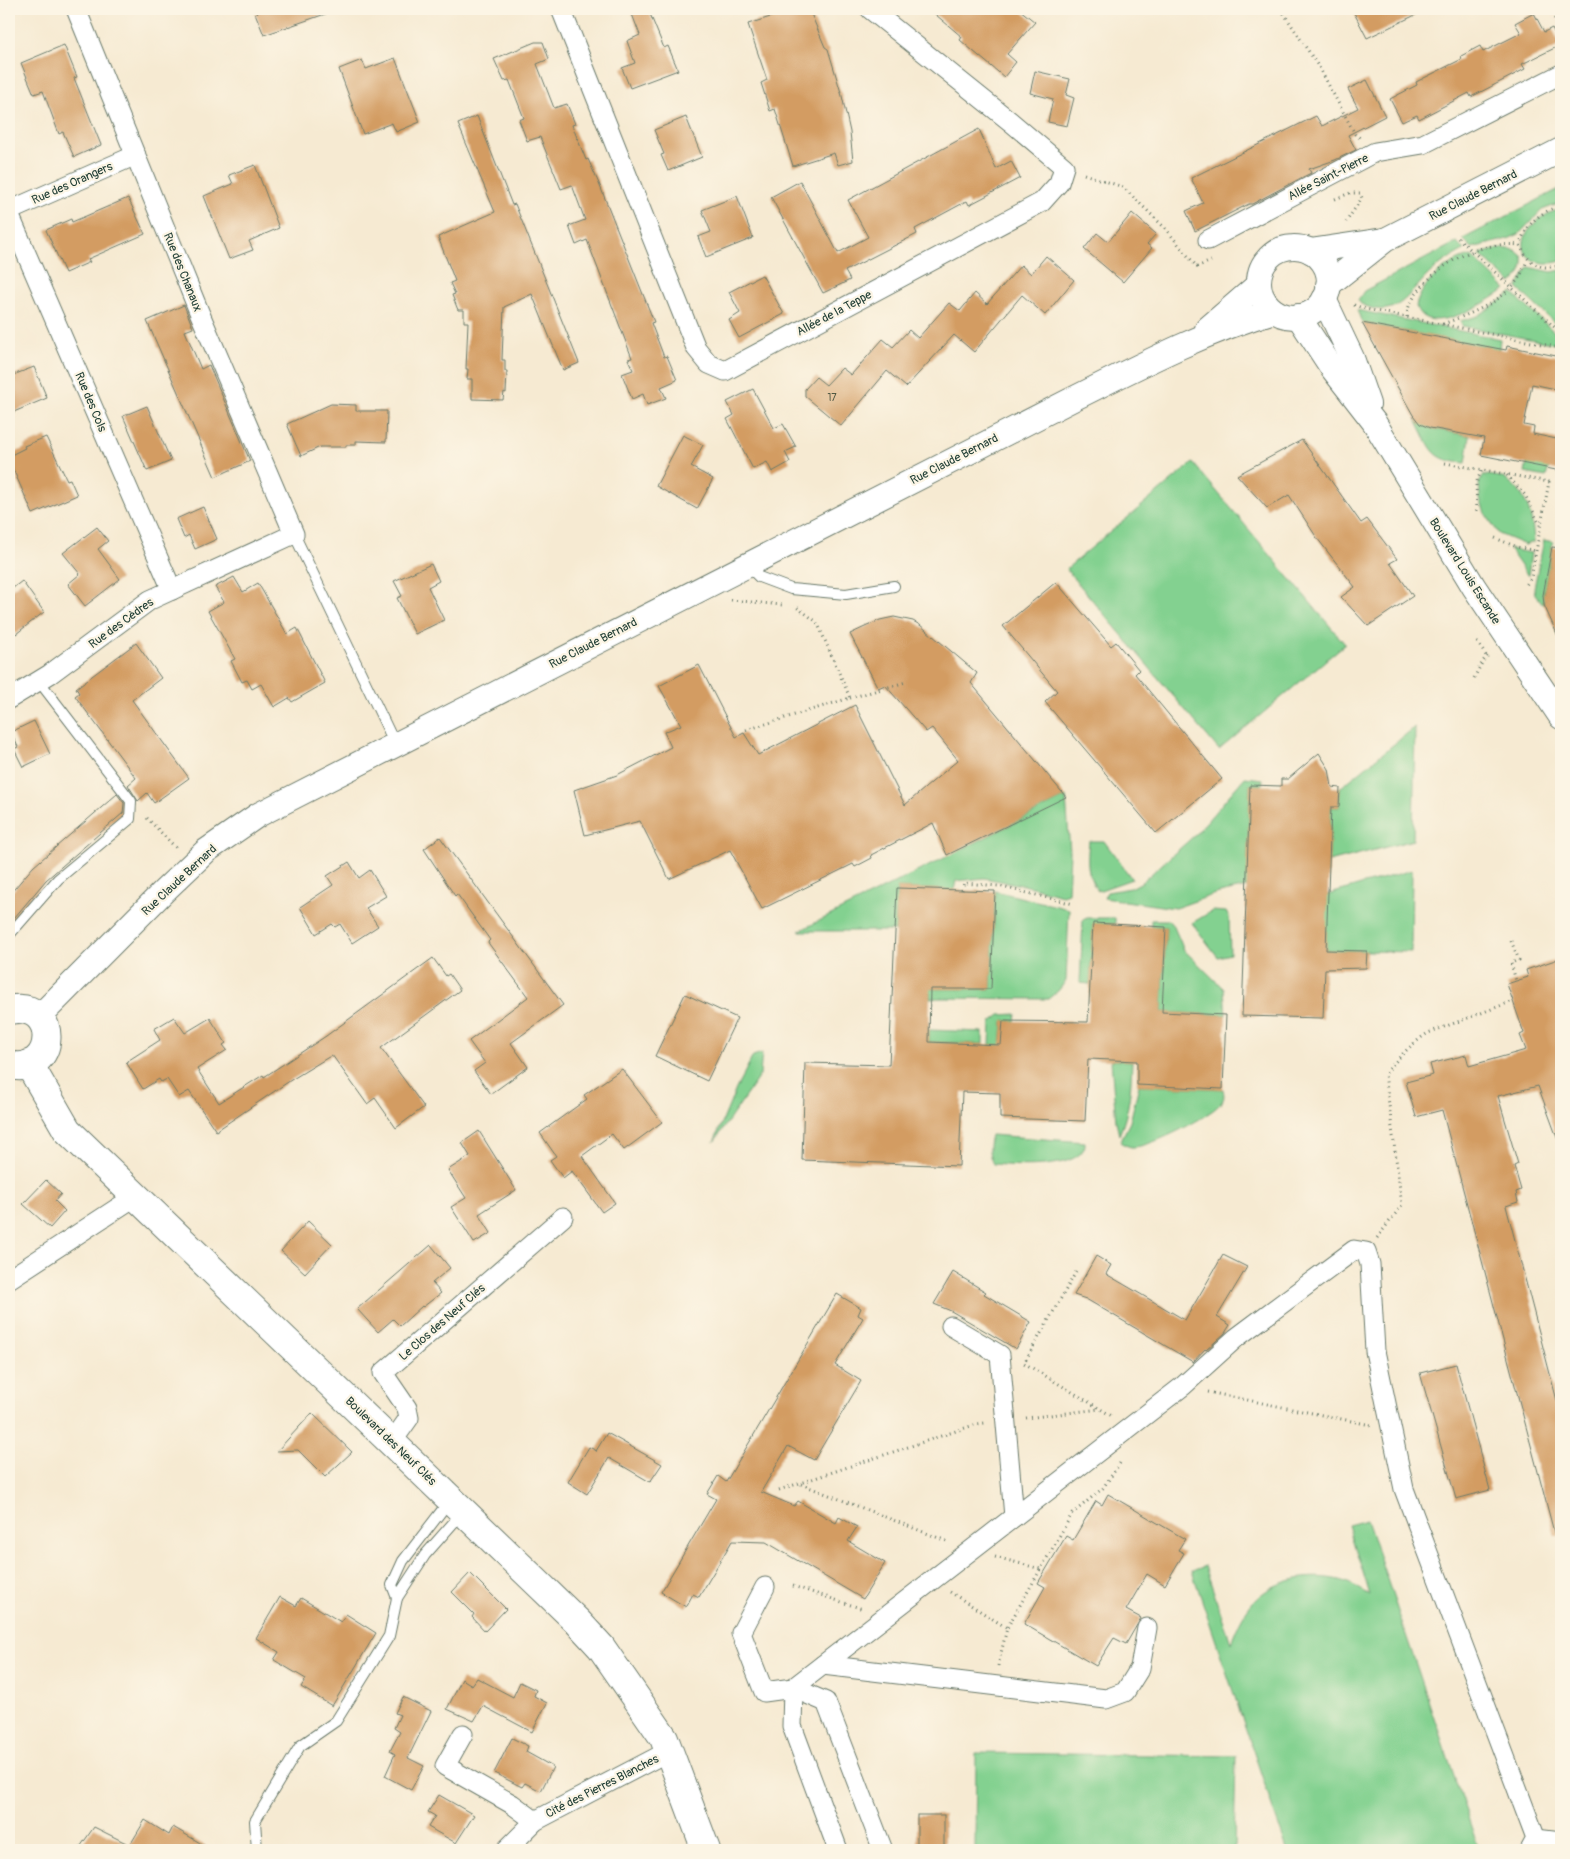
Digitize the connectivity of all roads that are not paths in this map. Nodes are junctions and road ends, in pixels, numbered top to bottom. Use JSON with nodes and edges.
{"nodes":[{"id":1,"x":76,"y":9,"type":"edge"},
{"id":2,"x":561,"y":9,"type":"edge"},
{"id":3,"x":870,"y":9,"type":"edge"},
{"id":4,"x":1561,"y":74,"type":"edge"},
{"id":5,"x":1561,"y":150,"type":"edge"},
{"id":6,"x":136,"y":155,"type":"junction"},
{"id":7,"x":9,"y":212,"type":"edge"},
{"id":8,"x":1208,"y":240,"type":"dead end"},
{"id":9,"x":1385,"y":240,"type":"junction"},
{"id":10,"x":1310,"y":251,"type":"junction"},
{"id":11,"x":1259,"y":284,"type":"junction"},
{"id":12,"x":1326,"y":292,"type":"junction"},
{"id":13,"x":1274,"y":311,"type":"junction"},
{"id":14,"x":1298,"y":316,"type":"junction"},
{"id":15,"x":1196,"y":338,"type":"junction"},
{"id":16,"x":1374,"y":422,"type":"junction"},
{"id":17,"x":294,"y":534,"type":"junction"},
{"id":18,"x":747,"y":565,"type":"junction"},
{"id":19,"x":894,"y":586,"type":"dead end"},
{"id":20,"x":172,"y":590,"type":"junction"},
{"id":21,"x":39,"y":681,"type":"junction"},
{"id":22,"x":11,"y":694,"type":"edge"},
{"id":23,"x":1561,"y":717,"type":"edge"},
{"id":24,"x":395,"y":744,"type":"junction"},
{"id":25,"x":9,"y":935,"type":"edge"},
{"id":26,"x":9,"y":1010,"type":"edge"},
{"id":27,"x":39,"y":1017,"type":"junction"},
{"id":28,"x":19,"y":1064,"type":"edge"},
{"id":29,"x":136,"y":1196,"type":"junction"},
{"id":30,"x":563,"y":1217,"type":"dead end"},
{"id":31,"x":9,"y":1279,"type":"edge"},
{"id":32,"x":951,"y":1326,"type":"dead end"},
{"id":33,"x":392,"y":1442,"type":"junction"},
{"id":34,"x":457,"y":1505,"type":"junction"},
{"id":35,"x":1014,"y":1517,"type":"junction"},
{"id":36,"x":765,"y":1587,"type":"dead end"},
{"id":37,"x":397,"y":1598,"type":"junction"},
{"id":38,"x":1147,"y":1628,"type":"dead end"},
{"id":39,"x":822,"y":1665,"type":"junction"},
{"id":40,"x":793,"y":1688,"type":"junction"},
{"id":41,"x":463,"y":1734,"type":"dead end"},
{"id":42,"x":668,"y":1751,"type":"junction"},
{"id":43,"x":535,"y":1821,"type":"junction"},
{"id":44,"x":1561,"y":1842,"type":"edge"},
{"id":45,"x":1534,"y":1845,"type":"edge"},
{"id":46,"x":257,"y":1850,"type":"edge"},
{"id":47,"x":506,"y":1850,"type":"edge"},
{"id":48,"x":706,"y":1850,"type":"edge"},
{"id":49,"x":838,"y":1850,"type":"edge"},
{"id":50,"x":882,"y":1850,"type":"edge"}],
"edges":[{"from":1,"to":6,"type":"street","name":"Rue des Chanaux"},
{"from":2,"to":3,"type":"street","name":"Allée de la Teppe"},
{"from":4,"to":8,"type":"street","name":"Allée Saint-Pierre"},
{"from":5,"to":9,"type":"street","name":"Rue Claude Bernard"},
{"from":6,"to":7,"type":"street","name":"Rue des Orangers"},
{"from":6,"to":17,"type":"street","name":"Rue des Chanaux"},
{"from":7,"to":20,"type":"street","name":"Rue des Cols"},
{"from":9,"to":10,"type":"street","name":"Rue Claude Bernard"},
{"from":9,"to":12,"type":"street","name":"Rue Claude Bernard"},
{"from":10,"to":11,"type":"street"},
{"from":10,"to":12,"type":"street"},
{"from":11,"to":13,"type":"street"},
{"from":11,"to":15,"type":"street","name":"Rue Claude Bernard"},
{"from":12,"to":14,"type":"street"},
{"from":12,"to":16,"type":"street","name":"Boulevard Louis Escande"},
{"from":13,"to":14,"type":"street"},
{"from":13,"to":15,"type":"street","name":"Rue Claude Bernard"},
{"from":14,"to":16,"type":"street","name":"Boulevard Louis Escande"},
{"from":15,"to":18,"type":"street","name":"Rue Claude Bernard"},
{"from":16,"to":23,"type":"street","name":"Boulevard Louis Escande"},
{"from":17,"to":20,"type":"street","name":"Rue des Cèdres"},
{"from":17,"to":24,"type":"lane"},
{"from":18,"to":19,"type":"lane"},
{"from":18,"to":24,"type":"street","name":"Rue Claude Bernard"},
{"from":20,"to":21,"type":"street","name":"Rue des Cèdres"},
{"from":21,"to":22,"type":"street","name":"Rue des Cèdres"},
{"from":21,"to":25,"type":"lane"},
{"from":24,"to":27,"type":"street","name":"Rue Claude Bernard"},
{"from":26,"to":27,"type":"main road"},
{"from":27,"to":28,"type":"main road"},
{"from":28,"to":29,"type":"main road","name":"Boulevard des Neuf Clés"},
{"from":29,"to":31,"type":"street"},
{"from":29,"to":33,"type":"main road","name":"Boulevard des Neuf Clés"},
{"from":30,"to":33,"type":"street","name":"Le Clos des Neuf Clés"},
{"from":32,"to":35,"type":"street"},
{"from":33,"to":34,"type":"main road","name":"Boulevard des Neuf Clés"},
{"from":34,"to":37,"type":"lane"},
{"from":34,"to":37,"type":"lane"},
{"from":34,"to":42,"type":"main road","name":"Boulevard des Neuf Clés"},
{"from":35,"to":39,"type":"street"},
{"from":35,"to":45,"type":"street"},
{"from":36,"to":40,"type":"street"},
{"from":37,"to":46,"type":"lane"},
{"from":38,"to":39,"type":"street"},
{"from":39,"to":40,"type":"street"},
{"from":40,"to":49,"type":"street"},
{"from":40,"to":50,"type":"street"},
{"from":41,"to":43,"type":"street","name":"Cité des Pierres Blanches"},
{"from":42,"to":43,"type":"street","name":"Cité des Pierres Blanches"},
{"from":42,"to":48,"type":"main road","name":"Boulevard des Neuf Clés"},
{"from":43,"to":47,"type":"street","name":"Cité des Pierres Blanches"},
{"from":44,"to":45,"type":"street"}]}
